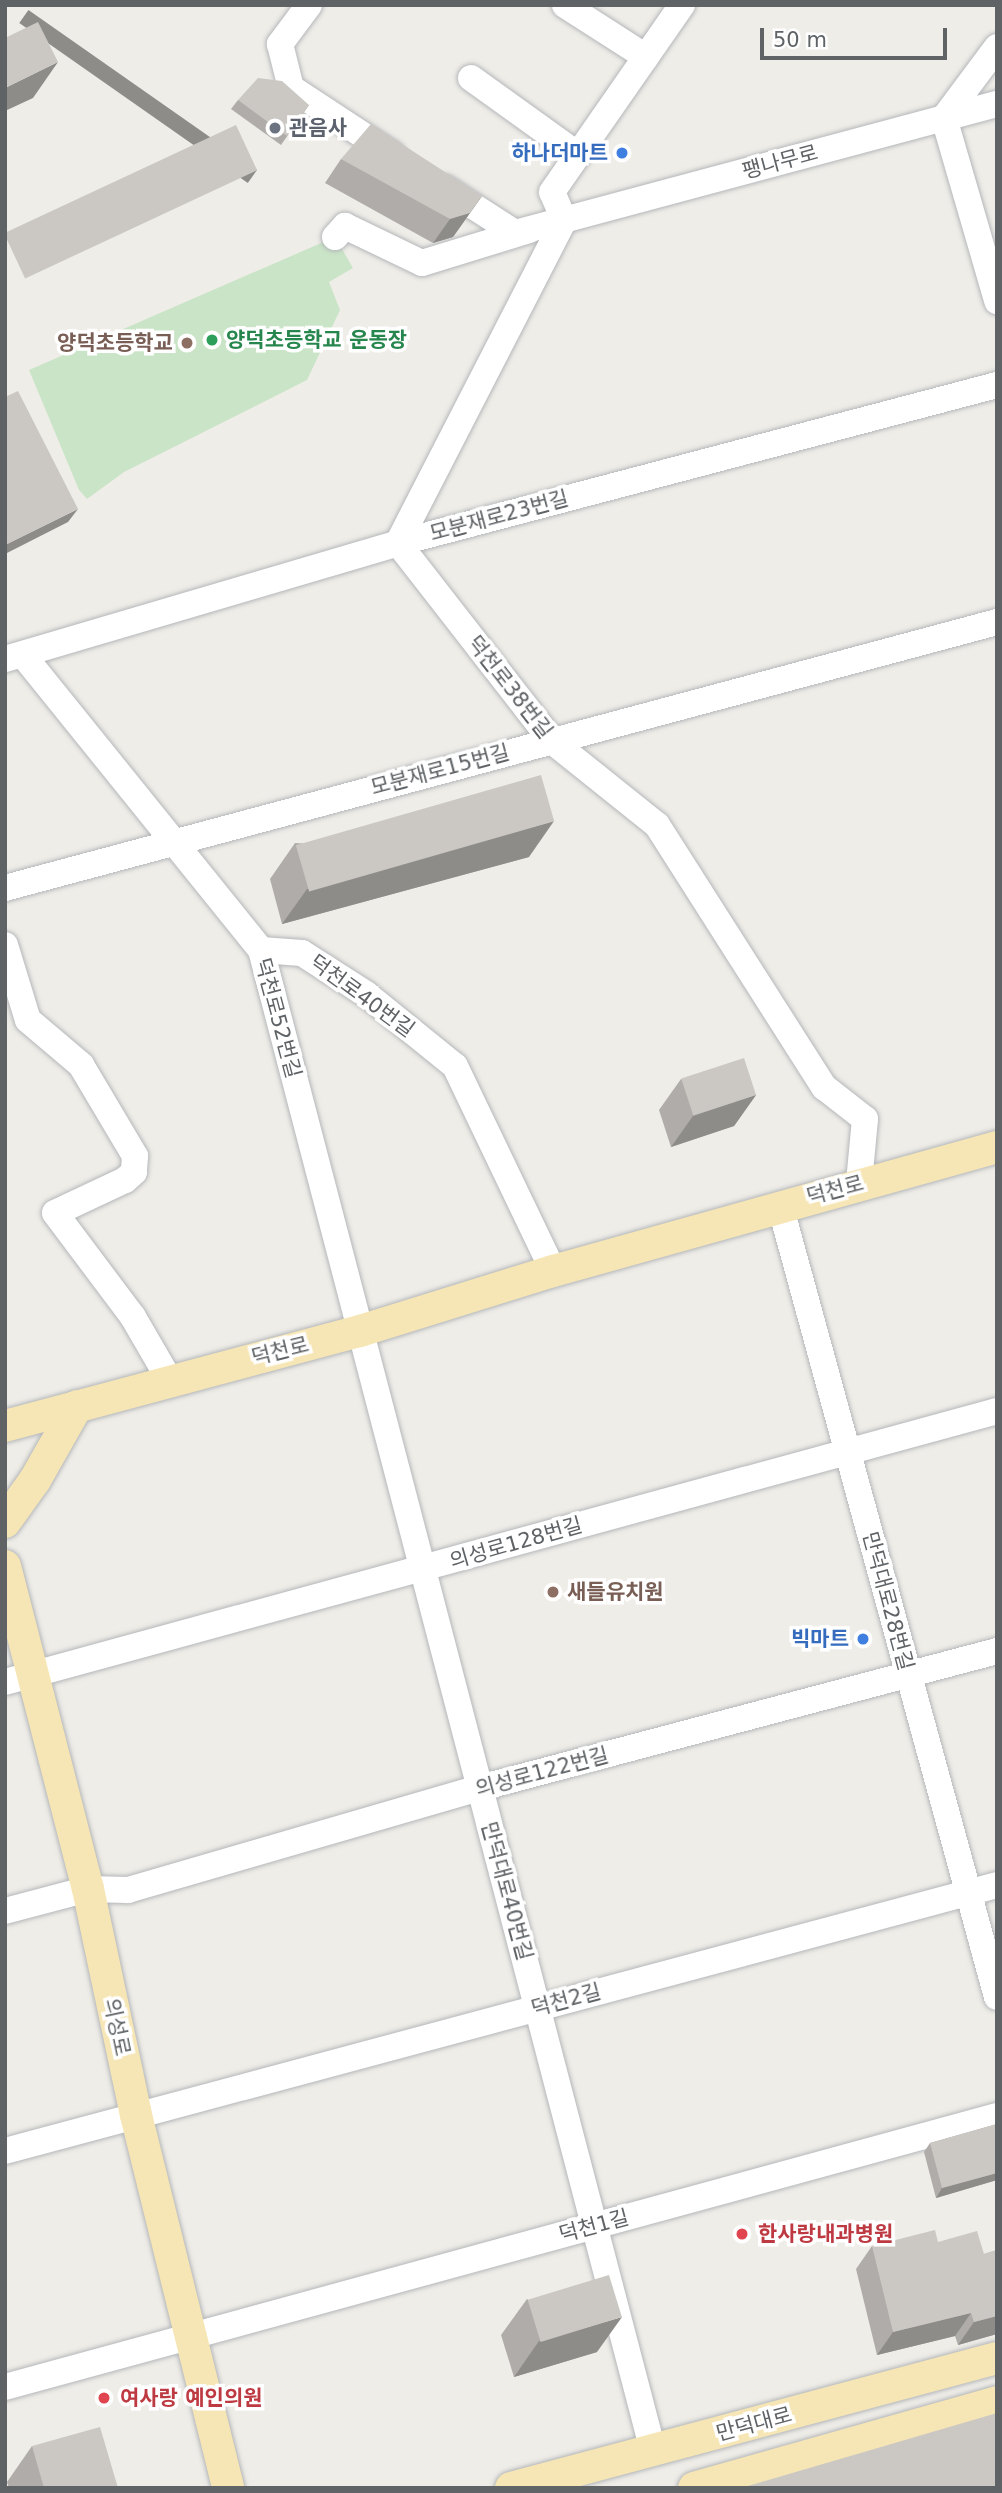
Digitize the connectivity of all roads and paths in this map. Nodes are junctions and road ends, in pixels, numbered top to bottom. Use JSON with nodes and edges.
{"nodes":[{"id":1,"x":309,"y":5,"type":"edge"},
{"id":2,"x":565,"y":5,"type":"edge"},
{"id":3,"x":682,"y":5,"type":"edge"},
{"id":4,"x":997,"y":47,"type":"edge"},
{"id":5,"x":646,"y":57,"type":"junction"},
{"id":6,"x":471,"y":78,"type":"dead end"},
{"id":7,"x":997,"y":104,"type":"edge"},
{"id":8,"x":944,"y":118,"type":"junction"},
{"id":9,"x":578,"y":155,"type":"junction"},
{"id":10,"x":564,"y":220,"type":"junction"},
{"id":11,"x":335,"y":237,"type":"dead end"},
{"id":12,"x":997,"y":301,"type":"edge"},
{"id":13,"x":997,"y":385,"type":"edge"},
{"id":14,"x":398,"y":543,"type":"junction"},
{"id":15,"x":997,"y":622,"type":"edge"},
{"id":16,"x":14,"y":657,"type":"edge"},
{"id":17,"x":552,"y":741,"type":"junction"},
{"id":18,"x":171,"y":840,"type":"junction"},
{"id":19,"x":5,"y":888,"type":"edge"},
{"id":20,"x":5,"y":945,"type":"edge"},
{"id":21,"x":261,"y":950,"type":"junction"},
{"id":22,"x":997,"y":1147,"type":"edge"},
{"id":23,"x":859,"y":1183,"type":"junction"},
{"id":24,"x":780,"y":1205,"type":"junction"},
{"id":25,"x":553,"y":1271,"type":"junction"},
{"id":26,"x":360,"y":1331,"type":"junction"},
{"id":27,"x":169,"y":1379,"type":"junction"},
{"id":28,"x":77,"y":1406,"type":"junction"},
{"id":29,"x":997,"y":1411,"type":"edge"},
{"id":30,"x":5,"y":1426,"type":"edge"},
{"id":31,"x":847,"y":1451,"type":"junction"},
{"id":32,"x":5,"y":1522,"type":"edge"},
{"id":33,"x":5,"y":1566,"type":"edge"},
{"id":34,"x":420,"y":1570,"type":"junction"},
{"id":35,"x":997,"y":1651,"type":"edge"},
{"id":36,"x":909,"y":1674,"type":"junction"},
{"id":37,"x":20,"y":1678,"type":"edge"},
{"id":38,"x":480,"y":1788,"type":"junction"},
{"id":39,"x":997,"y":1885,"type":"edge"},
{"id":40,"x":88,"y":1889,"type":"junction"},
{"id":41,"x":968,"y":1892,"type":"junction"},
{"id":42,"x":5,"y":1911,"type":"edge"},
{"id":43,"x":997,"y":1997,"type":"edge"},
{"id":44,"x":538,"y":2008,"type":"junction"},
{"id":45,"x":136,"y":2115,"type":"junction"},
{"id":46,"x":997,"y":2116,"type":"edge"},
{"id":47,"x":5,"y":2151,"type":"edge"},
{"id":48,"x":592,"y":2226,"type":"junction"},
{"id":49,"x":190,"y":2335,"type":"junction"},
{"id":50,"x":997,"y":2358,"type":"edge"},
{"id":51,"x":5,"y":2387,"type":"edge"},
{"id":52,"x":997,"y":2402,"type":"edge"},
{"id":53,"x":653,"y":2451,"type":"junction"},
{"id":54,"x":228,"y":2488,"type":"edge"},
{"id":55,"x":511,"y":2488,"type":"edge"},
{"id":56,"x":694,"y":2488,"type":"edge"}],
"edges":[{"from":1,"to":10,"type":"street","name":"팽나무로"},
{"from":2,"to":5,"type":"street"},
{"from":3,"to":5,"type":"street"},
{"from":4,"to":8,"type":"street"},
{"from":5,"to":9,"type":"street"},
{"from":6,"to":9,"type":"street"},
{"from":7,"to":8,"type":"street","name":"팽나무로"},
{"from":8,"to":10,"type":"street","name":"팽나무로"},
{"from":8,"to":12,"type":"street"},
{"from":9,"to":10,"type":"street"},
{"from":10,"to":11,"type":"street","name":"팽나무로"},
{"from":10,"to":14,"type":"street"},
{"from":13,"to":14,"type":"street","name":"모분재로23번길"},
{"from":14,"to":16,"type":"street","name":"모분재로23번길"},
{"from":14,"to":17,"type":"street","name":"덕천로38번길"},
{"from":15,"to":17,"type":"street","name":"모분재로15번길"},
{"from":16,"to":18,"type":"street","name":"덕천로52번길"},
{"from":17,"to":18,"type":"street","name":"모분재로15번길"},
{"from":17,"to":23,"type":"street","name":"덕천로38번길"},
{"from":18,"to":19,"type":"street","name":"모분재로15번길"},
{"from":18,"to":21,"type":"street","name":"덕천로52번길"},
{"from":20,"to":27,"type":"street"},
{"from":21,"to":25,"type":"street","name":"덕천로40번길"},
{"from":21,"to":26,"type":"street","name":"덕천로52번길"},
{"from":22,"to":23,"type":"main road","name":"덕천로"},
{"from":23,"to":24,"type":"main road","name":"덕천로"},
{"from":24,"to":25,"type":"main road","name":"덕천로"},
{"from":24,"to":31,"type":"street","name":"만덕대로28번길"},
{"from":25,"to":26,"type":"main road","name":"덕천로"},
{"from":26,"to":27,"type":"main road","name":"덕천로"},
{"from":26,"to":34,"type":"street","name":"만덕대로40번길"},
{"from":27,"to":28,"type":"main road","name":"덕천로"},
{"from":28,"to":30,"type":"main road","name":"덕천로"},
{"from":28,"to":32,"type":"main road"},
{"from":29,"to":31,"type":"street","name":"의성로128번길"},
{"from":31,"to":34,"type":"street","name":"의성로128번길"},
{"from":31,"to":36,"type":"street","name":"만덕대로28번길"},
{"from":33,"to":37,"type":"main road","name":"의성로"},
{"from":34,"to":37,"type":"street","name":"의성로128번길"},
{"from":34,"to":38,"type":"street","name":"만덕대로40번길"},
{"from":35,"to":36,"type":"street","name":"의성로122번길"},
{"from":36,"to":38,"type":"street","name":"의성로122번길"},
{"from":36,"to":41,"type":"street","name":"만덕대로28번길"},
{"from":37,"to":40,"type":"main road","name":"의성로"},
{"from":38,"to":40,"type":"street","name":"의성로122번길"},
{"from":38,"to":44,"type":"street","name":"만덕대로40번길"},
{"from":39,"to":41,"type":"street","name":"덕천2길"},
{"from":40,"to":42,"type":"street","name":"의성로122번길"},
{"from":40,"to":45,"type":"main road","name":"의성로"},
{"from":41,"to":43,"type":"street","name":"만덕대로28번길"},
{"from":41,"to":44,"type":"street","name":"덕천2길"},
{"from":44,"to":45,"type":"street","name":"덕천2길"},
{"from":44,"to":48,"type":"street","name":"만덕대로40번길"},
{"from":45,"to":47,"type":"street","name":"덕천2길"},
{"from":45,"to":49,"type":"main road","name":"의성로"},
{"from":46,"to":48,"type":"street","name":"덕천1길"},
{"from":48,"to":49,"type":"street","name":"덕천1길"},
{"from":48,"to":53,"type":"street","name":"만덕대로40번길"},
{"from":49,"to":51,"type":"street","name":"덕천1길"},
{"from":49,"to":54,"type":"main road","name":"의성로"},
{"from":50,"to":53,"type":"main road","name":"만덕대로"},
{"from":52,"to":56,"type":"main road"},
{"from":53,"to":55,"type":"main road","name":"만덕대로"}]}
